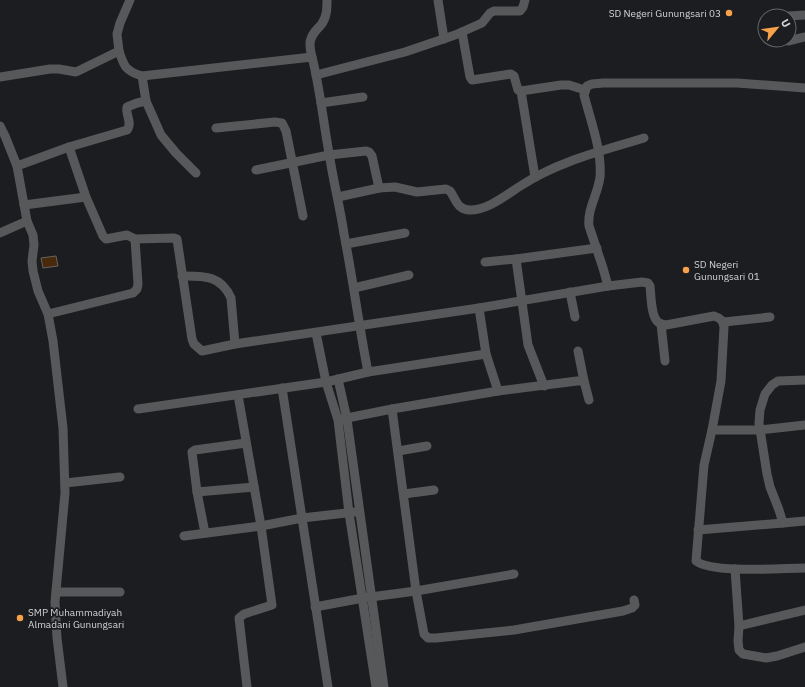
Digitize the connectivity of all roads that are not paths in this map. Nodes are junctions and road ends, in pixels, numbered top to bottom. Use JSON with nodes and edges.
{"nodes":[{"id":1,"x":130,"y":0,"type":"edge"},
{"id":2,"x":327,"y":0,"type":"edge"},
{"id":3,"x":438,"y":0,"type":"edge"},
{"id":4,"x":525,"y":0,"type":"edge"},
{"id":5,"x":462,"y":32,"type":"junction"},
{"id":6,"x":444,"y":38,"type":"junction"},
{"id":7,"x":119,"y":51,"type":"junction"},
{"id":8,"x":312,"y":57,"type":"junction"},
{"id":9,"x":316,"y":75,"type":"junction"},
{"id":10,"x":142,"y":76,"type":"junction"},
{"id":11,"x":0,"y":77,"type":"edge"},
{"id":12,"x":805,"y":88,"type":"edge"},
{"id":13,"x":585,"y":90,"type":"junction"},
{"id":14,"x":521,"y":91,"type":"junction"},
{"id":15,"x":363,"y":97,"type":"dead end"},
{"id":16,"x":146,"y":101,"type":"junction"},
{"id":17,"x":321,"y":103,"type":"junction"},
{"id":18,"x":0,"y":126,"type":"edge"},
{"id":19,"x":216,"y":128,"type":"dead end"},
{"id":20,"x":644,"y":138,"type":"dead end"},
{"id":21,"x":69,"y":147,"type":"junction"},
{"id":22,"x":599,"y":152,"type":"junction"},
{"id":23,"x":329,"y":155,"type":"junction"},
{"id":24,"x":292,"y":163,"type":"junction"},
{"id":25,"x":17,"y":166,"type":"junction"},
{"id":26,"x":256,"y":170,"type":"dead end"},
{"id":27,"x":196,"y":173,"type":"dead end"},
{"id":28,"x":535,"y":177,"type":"junction"},
{"id":29,"x":379,"y":188,"type":"junction"},
{"id":30,"x":86,"y":197,"type":"junction"},
{"id":31,"x":338,"y":197,"type":"junction"},
{"id":32,"x":24,"y":205,"type":"junction"},
{"id":33,"x":303,"y":216,"type":"dead end"},
{"id":34,"x":27,"y":221,"type":"junction"},
{"id":35,"x":0,"y":233,"type":"edge"},
{"id":36,"x":405,"y":233,"type":"dead end"},
{"id":37,"x":135,"y":239,"type":"junction"},
{"id":38,"x":346,"y":244,"type":"junction"},
{"id":39,"x":597,"y":248,"type":"junction"},
{"id":40,"x":516,"y":259,"type":"junction"},
{"id":41,"x":485,"y":262,"type":"dead end"},
{"id":42,"x":410,"y":275,"type":"dead end"},
{"id":43,"x":182,"y":276,"type":"junction"},
{"id":44,"x":608,"y":286,"type":"junction"},
{"id":45,"x":354,"y":288,"type":"junction"},
{"id":46,"x":570,"y":292,"type":"junction"},
{"id":47,"x":521,"y":301,"type":"junction"},
{"id":48,"x":479,"y":308,"type":"junction"},
{"id":49,"x":48,"y":314,"type":"junction"},
{"id":50,"x":575,"y":317,"type":"dead end"},
{"id":51,"x":770,"y":317,"type":"dead end"},
{"id":52,"x":724,"y":322,"type":"junction"},
{"id":53,"x":661,"y":324,"type":"junction"},
{"id":54,"x":359,"y":325,"type":"junction"},
{"id":55,"x":316,"y":333,"type":"junction"},
{"id":56,"x":235,"y":344,"type":"junction"},
{"id":57,"x":578,"y":351,"type":"dead end"},
{"id":58,"x":486,"y":354,"type":"junction"},
{"id":59,"x":665,"y":361,"type":"dead end"},
{"id":60,"x":368,"y":372,"type":"junction"},
{"id":61,"x":338,"y":378,"type":"junction"},
{"id":62,"x":805,"y":380,"type":"edge"},
{"id":63,"x":584,"y":381,"type":"junction"},
{"id":64,"x":326,"y":382,"type":"junction"},
{"id":65,"x":544,"y":386,"type":"junction"},
{"id":66,"x":282,"y":388,"type":"junction"},
{"id":67,"x":498,"y":391,"type":"junction"},
{"id":68,"x":238,"y":395,"type":"junction"},
{"id":69,"x":589,"y":400,"type":"dead end"},
{"id":70,"x":138,"y":409,"type":"dead end"},
{"id":71,"x":392,"y":409,"type":"junction"},
{"id":72,"x":342,"y":419,"type":"junction"},
{"id":73,"x":805,"y":425,"type":"edge"},
{"id":74,"x":712,"y":430,"type":"junction"},
{"id":75,"x":760,"y":430,"type":"junction"},
{"id":76,"x":246,"y":442,"type":"junction"},
{"id":77,"x":427,"y":446,"type":"dead end"},
{"id":78,"x":398,"y":451,"type":"junction"},
{"id":79,"x":120,"y":477,"type":"dead end"},
{"id":80,"x":65,"y":483,"type":"junction"},
{"id":81,"x":254,"y":487,"type":"junction"},
{"id":82,"x":434,"y":490,"type":"dead end"},
{"id":83,"x":197,"y":492,"type":"junction"},
{"id":84,"x":404,"y":494,"type":"junction"},
{"id":85,"x":360,"y":512,"type":"junction"},
{"id":86,"x":348,"y":513,"type":"junction"},
{"id":87,"x":302,"y":518,"type":"junction"},
{"id":88,"x":805,"y":521,"type":"edge"},
{"id":89,"x":783,"y":523,"type":"junction"},
{"id":90,"x":261,"y":526,"type":"junction"},
{"id":91,"x":698,"y":530,"type":"junction"},
{"id":92,"x":205,"y":533,"type":"junction"},
{"id":93,"x":184,"y":536,"type":"dead end"},
{"id":94,"x":805,"y":568,"type":"edge"},
{"id":95,"x":735,"y":569,"type":"junction"},
{"id":96,"x":514,"y":574,"type":"dead end"},
{"id":97,"x":416,"y":591,"type":"junction"},
{"id":98,"x":56,"y":592,"type":"junction"},
{"id":99,"x":120,"y":592,"type":"dead end"},
{"id":100,"x":367,"y":598,"type":"junction"},
{"id":101,"x":634,"y":600,"type":"dead end"},
{"id":102,"x":315,"y":607,"type":"junction"},
{"id":103,"x":805,"y":610,"type":"edge"},
{"id":104,"x":739,"y":626,"type":"junction"},
{"id":105,"x":805,"y":647,"type":"edge"},
{"id":106,"x":63,"y":687,"type":"edge"},
{"id":107,"x":247,"y":687,"type":"edge"},
{"id":108,"x":328,"y":687,"type":"edge"},
{"id":109,"x":376,"y":687,"type":"edge"},
{"id":110,"x":384,"y":687,"type":"edge"}],
"edges":[{"from":1,"to":7,"type":"street"},
{"from":2,"to":8,"type":"street"},
{"from":3,"to":6,"type":"street"},
{"from":4,"to":5,"type":"street"},
{"from":5,"to":6,"type":"street"},
{"from":5,"to":14,"type":"street"},
{"from":6,"to":9,"type":"street"},
{"from":7,"to":10,"type":"street"},
{"from":7,"to":11,"type":"street"},
{"from":8,"to":9,"type":"street"},
{"from":8,"to":10,"type":"street"},
{"from":9,"to":17,"type":"street"},
{"from":10,"to":16,"type":"street"},
{"from":12,"to":13,"type":"street"},
{"from":13,"to":14,"type":"street"},
{"from":13,"to":22,"type":"street"},
{"from":14,"to":28,"type":"street"},
{"from":15,"to":17,"type":"street"},
{"from":16,"to":21,"type":"street"},
{"from":16,"to":27,"type":"street"},
{"from":17,"to":23,"type":"street"},
{"from":18,"to":25,"type":"street"},
{"from":19,"to":24,"type":"street"},
{"from":20,"to":22,"type":"street"},
{"from":21,"to":25,"type":"street"},
{"from":21,"to":30,"type":"street"},
{"from":22,"to":28,"type":"street"},
{"from":22,"to":39,"type":"street"},
{"from":23,"to":24,"type":"street"},
{"from":23,"to":29,"type":"street"},
{"from":23,"to":31,"type":"street"},
{"from":24,"to":26,"type":"street"},
{"from":24,"to":33,"type":"street"},
{"from":25,"to":32,"type":"street"},
{"from":28,"to":29,"type":"street"},
{"from":29,"to":31,"type":"street"},
{"from":30,"to":32,"type":"street"},
{"from":30,"to":37,"type":"street"},
{"from":31,"to":38,"type":"street"},
{"from":32,"to":34,"type":"street"},
{"from":34,"to":35,"type":"street"},
{"from":34,"to":49,"type":"street"},
{"from":36,"to":38,"type":"street"},
{"from":37,"to":43,"type":"street"},
{"from":37,"to":49,"type":"street"},
{"from":38,"to":45,"type":"street"},
{"from":39,"to":40,"type":"street"},
{"from":39,"to":44,"type":"street"},
{"from":40,"to":41,"type":"street"},
{"from":40,"to":47,"type":"street"},
{"from":42,"to":45,"type":"street"},
{"from":43,"to":56,"type":"street"},
{"from":43,"to":56,"type":"street"},
{"from":44,"to":46,"type":"street"},
{"from":44,"to":53,"type":"street"},
{"from":45,"to":54,"type":"street"},
{"from":46,"to":47,"type":"street"},
{"from":46,"to":50,"type":"street"},
{"from":47,"to":48,"type":"street"},
{"from":47,"to":65,"type":"street"},
{"from":48,"to":54,"type":"street"},
{"from":48,"to":58,"type":"street"},
{"from":49,"to":80,"type":"street"},
{"from":51,"to":52,"type":"street"},
{"from":52,"to":53,"type":"street"},
{"from":52,"to":74,"type":"street"},
{"from":53,"to":59,"type":"street"},
{"from":54,"to":55,"type":"street"},
{"from":54,"to":60,"type":"street"},
{"from":55,"to":56,"type":"street"},
{"from":55,"to":64,"type":"street"},
{"from":57,"to":63,"type":"street"},
{"from":58,"to":60,"type":"street"},
{"from":58,"to":67,"type":"street"},
{"from":60,"to":61,"type":"street"},
{"from":61,"to":64,"type":"street"},
{"from":61,"to":72,"type":"street"},
{"from":62,"to":75,"type":"street"},
{"from":63,"to":65,"type":"street"},
{"from":63,"to":69,"type":"street"},
{"from":64,"to":66,"type":"street"},
{"from":64,"to":72,"type":"street"},
{"from":65,"to":67,"type":"street"},
{"from":66,"to":68,"type":"street"},
{"from":66,"to":87,"type":"street"},
{"from":67,"to":71,"type":"street"},
{"from":68,"to":70,"type":"street"},
{"from":68,"to":76,"type":"street"},
{"from":71,"to":72,"type":"street"},
{"from":71,"to":78,"type":"street"},
{"from":72,"to":85,"type":"street"},
{"from":72,"to":86,"type":"street"},
{"from":73,"to":75,"type":"street"},
{"from":74,"to":75,"type":"street"},
{"from":74,"to":91,"type":"street"},
{"from":75,"to":89,"type":"street"},
{"from":76,"to":81,"type":"street"},
{"from":76,"to":83,"type":"street"},
{"from":77,"to":78,"type":"street"},
{"from":78,"to":84,"type":"street"},
{"from":79,"to":80,"type":"street"},
{"from":80,"to":98,"type":"street"},
{"from":81,"to":83,"type":"street"},
{"from":81,"to":90,"type":"street"},
{"from":82,"to":84,"type":"street"},
{"from":83,"to":92,"type":"street"},
{"from":84,"to":97,"type":"street"},
{"from":85,"to":86,"type":"street"},
{"from":85,"to":100,"type":"street"},
{"from":86,"to":87,"type":"street"},
{"from":86,"to":100,"type":"street"},
{"from":87,"to":90,"type":"street"},
{"from":87,"to":102,"type":"street"},
{"from":88,"to":89,"type":"street"},
{"from":89,"to":91,"type":"street"},
{"from":90,"to":92,"type":"street"},
{"from":90,"to":107,"type":"street"},
{"from":91,"to":95,"type":"street"},
{"from":92,"to":93,"type":"street"},
{"from":94,"to":95,"type":"street"},
{"from":95,"to":104,"type":"street"},
{"from":96,"to":97,"type":"street"},
{"from":97,"to":100,"type":"street"},
{"from":97,"to":101,"type":"street"},
{"from":98,"to":99,"type":"street"},
{"from":98,"to":106,"type":"street"},
{"from":100,"to":102,"type":"street"},
{"from":100,"to":109,"type":"street"},
{"from":100,"to":110,"type":"street"},
{"from":102,"to":108,"type":"street"},
{"from":103,"to":104,"type":"street"},
{"from":104,"to":105,"type":"street"}]}
